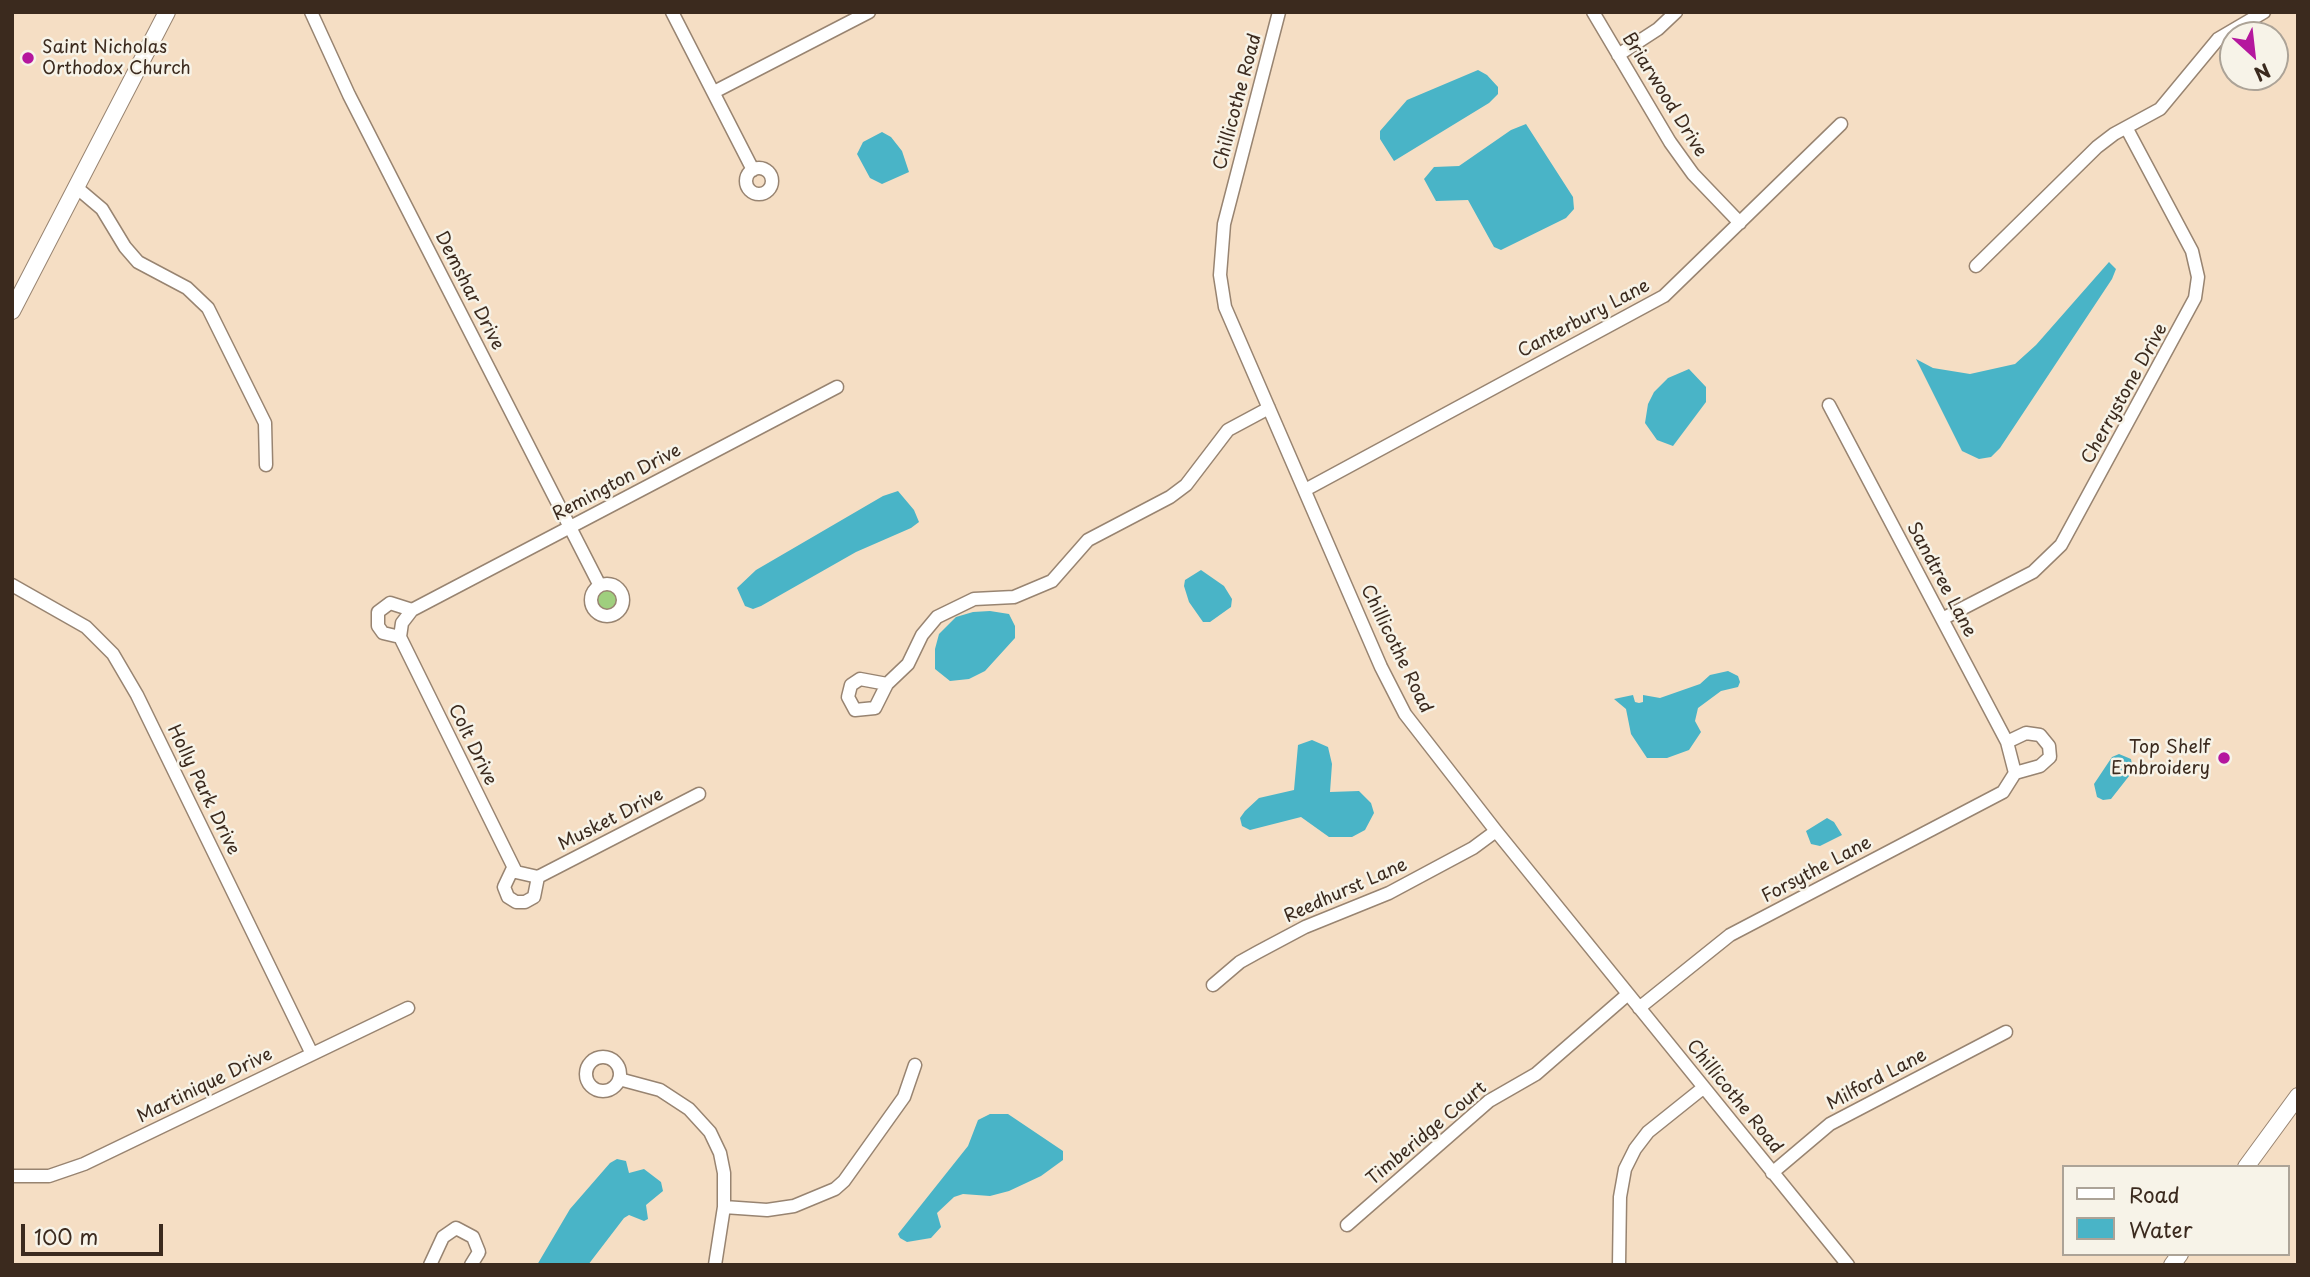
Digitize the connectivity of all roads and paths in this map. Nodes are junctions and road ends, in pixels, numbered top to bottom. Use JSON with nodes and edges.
{"nodes":[{"id":1,"x":167,"y":12,"type":"edge"},
{"id":2,"x":311,"y":12,"type":"edge"},
{"id":3,"x":673,"y":12,"type":"edge"},
{"id":4,"x":869,"y":12,"type":"edge"},
{"id":5,"x":1279,"y":12,"type":"edge"},
{"id":6,"x":1593,"y":12,"type":"edge"},
{"id":7,"x":1676,"y":12,"type":"edge"},
{"id":8,"x":2264,"y":12,"type":"edge"},
{"id":9,"x":1618,"y":55,"type":"junction"},
{"id":10,"x":714,"y":92,"type":"junction"},
{"id":11,"x":1841,"y":124,"type":"dead end"},
{"id":12,"x":2127,"y":129,"type":"junction"},
{"id":13,"x":753,"y":170,"type":"dead end"},
{"id":14,"x":76,"y":187,"type":"junction"},
{"id":15,"x":1740,"y":223,"type":"junction"},
{"id":16,"x":1976,"y":265,"type":"dead end"},
{"id":17,"x":12,"y":311,"type":"edge"},
{"id":18,"x":837,"y":387,"type":"dead end"},
{"id":19,"x":1829,"y":405,"type":"dead end"},
{"id":20,"x":1269,"y":408,"type":"junction"},
{"id":21,"x":266,"y":465,"type":"dead end"},
{"id":22,"x":1305,"y":490,"type":"junction"},
{"id":23,"x":570,"y":528,"type":"junction"},
{"id":24,"x":599,"y":584,"type":"dead end"},
{"id":25,"x":12,"y":585,"type":"edge"},
{"id":26,"x":412,"y":610,"type":"junction"},
{"id":27,"x":1942,"y":619,"type":"junction"},
{"id":28,"x":400,"y":637,"type":"junction"},
{"id":29,"x":887,"y":684,"type":"dead end"},
{"id":30,"x":2007,"y":742,"type":"junction"},
{"id":31,"x":2015,"y":773,"type":"junction"},
{"id":32,"x":699,"y":794,"type":"dead end"},
{"id":33,"x":1496,"y":831,"type":"junction"},
{"id":34,"x":513,"y":868,"type":"junction"},
{"id":35,"x":538,"y":877,"type":"junction"},
{"id":36,"x":1213,"y":985,"type":"dead end"},
{"id":37,"x":1628,"y":994,"type":"junction"},
{"id":38,"x":408,"y":1008,"type":"dead end"},
{"id":39,"x":1639,"y":1008,"type":"junction"},
{"id":40,"x":2006,"y":1032,"type":"dead end"},
{"id":41,"x":312,"y":1054,"type":"junction"},
{"id":42,"x":915,"y":1065,"type":"dead end"},
{"id":43,"x":619,"y":1079,"type":"dead end"},
{"id":44,"x":1703,"y":1088,"type":"junction"},
{"id":45,"x":2298,"y":1096,"type":"edge"},
{"id":46,"x":2247,"y":1165,"type":"edge"},
{"id":47,"x":1772,"y":1173,"type":"junction"},
{"id":48,"x":12,"y":1177,"type":"edge"},
{"id":49,"x":724,"y":1207,"type":"junction"},
{"id":50,"x":1347,"y":1225,"type":"dead end"},
{"id":51,"x":430,"y":1265,"type":"edge"},
{"id":52,"x":471,"y":1265,"type":"edge"},
{"id":53,"x":715,"y":1265,"type":"edge"},
{"id":54,"x":1619,"y":1265,"type":"edge"},
{"id":55,"x":1848,"y":1265,"type":"edge"}],
"edges":[{"from":1,"to":14,"type":"main road"},
{"from":2,"to":23,"type":"street","name":"Demshar Drive"},
{"from":3,"to":10,"type":"street"},
{"from":4,"to":10,"type":"street"},
{"from":5,"to":20,"type":"street","name":"Chillicothe Road"},
{"from":6,"to":9,"type":"street","name":"Briarwood Drive"},
{"from":7,"to":9,"type":"street"},
{"from":8,"to":12,"type":"street"},
{"from":9,"to":15,"type":"street","name":"Briarwood Drive"},
{"from":10,"to":13,"type":"street"},
{"from":11,"to":15,"type":"street","name":"Canterbury Lane"},
{"from":12,"to":16,"type":"street"},
{"from":12,"to":27,"type":"street","name":"Cherrystone Drive"},
{"from":14,"to":17,"type":"main road"},
{"from":14,"to":21,"type":"street"},
{"from":15,"to":22,"type":"street","name":"Canterbury Lane"},
{"from":18,"to":23,"type":"street","name":"Remington Drive"},
{"from":19,"to":27,"type":"street","name":"Sandtree Lane"},
{"from":20,"to":22,"type":"street","name":"Chillicothe Road"},
{"from":20,"to":29,"type":"street"},
{"from":22,"to":33,"type":"street","name":"Chillicothe Road"},
{"from":23,"to":24,"type":"street","name":"Demshar Drive"},
{"from":23,"to":26,"type":"street","name":"Remington Drive"},
{"from":25,"to":41,"type":"street","name":"Holly Park Drive"},
{"from":26,"to":28,"type":"street"},
{"from":26,"to":28,"type":"street","name":"Colt Drive"},
{"from":27,"to":30,"type":"street","name":"Sandtree Lane"},
{"from":28,"to":34,"type":"street","name":"Colt Drive"},
{"from":30,"to":31,"type":"street","name":"Sandtree Lane"},
{"from":30,"to":31,"type":"street"},
{"from":31,"to":39,"type":"street","name":"Forsythe Lane"},
{"from":32,"to":35,"type":"street","name":"Musket Drive"},
{"from":33,"to":36,"type":"street","name":"Reedhurst Lane"},
{"from":33,"to":37,"type":"street","name":"Chillicothe Road"},
{"from":34,"to":35,"type":"street"},
{"from":34,"to":35,"type":"street"},
{"from":37,"to":39,"type":"street","name":"Chillicothe Road"},
{"from":37,"to":50,"type":"street","name":"Timberidge Court"},
{"from":38,"to":41,"type":"street","name":"Martinique Drive"},
{"from":39,"to":44,"type":"street","name":"Chillicothe Road"},
{"from":40,"to":47,"type":"street","name":"Milford Lane"},
{"from":41,"to":48,"type":"street","name":"Martinique Drive"},
{"from":42,"to":49,"type":"street"},
{"from":43,"to":49,"type":"street"},
{"from":44,"to":47,"type":"street","name":"Chillicothe Road"},
{"from":44,"to":54,"type":"street"},
{"from":45,"to":46,"type":"main road"},
{"from":47,"to":55,"type":"street","name":"Chillicothe Road"},
{"from":49,"to":53,"type":"street"},
{"from":51,"to":52,"type":"street"}]}
